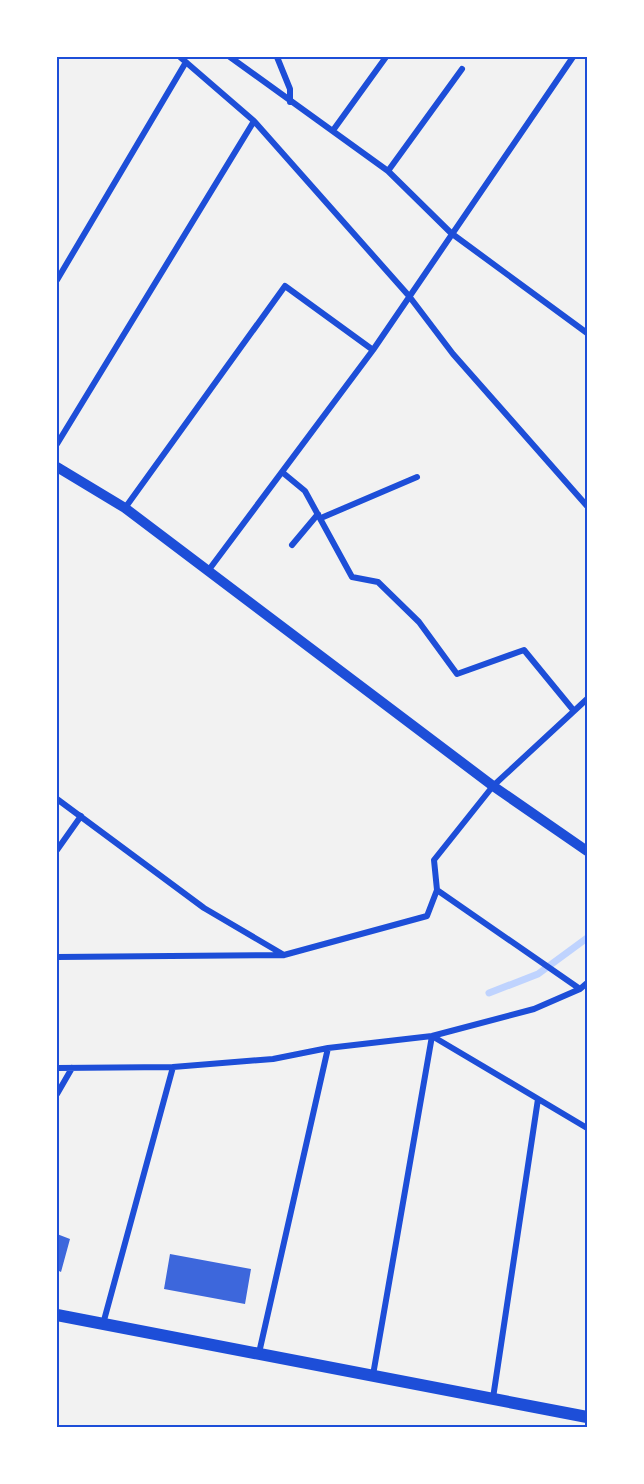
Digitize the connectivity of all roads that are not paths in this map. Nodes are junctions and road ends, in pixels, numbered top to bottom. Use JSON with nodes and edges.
{"nodes":[{"id":1,"x":230,"y":57,"type":"edge"},
{"id":2,"x":277,"y":57,"type":"edge"},
{"id":3,"x":387,"y":57,"type":"edge"},
{"id":4,"x":573,"y":57,"type":"edge"},
{"id":5,"x":183,"y":59,"type":"edge"},
{"id":6,"x":462,"y":69,"type":"dead end"},
{"id":7,"x":290,"y":102,"type":"junction"},
{"id":8,"x":254,"y":121,"type":"junction"},
{"id":9,"x":334,"y":129,"type":"junction"},
{"id":10,"x":388,"y":171,"type":"junction"},
{"id":11,"x":451,"y":233,"type":"junction"},
{"id":12,"x":57,"y":280,"type":"edge"},
{"id":13,"x":409,"y":296,"type":"junction"},
{"id":14,"x":587,"y":333,"type":"edge"},
{"id":15,"x":373,"y":350,"type":"junction"},
{"id":16,"x":57,"y":444,"type":"edge"},
{"id":17,"x":57,"y":467,"type":"edge"},
{"id":18,"x":282,"y":472,"type":"junction"},
{"id":19,"x":417,"y":477,"type":"dead end"},
{"id":20,"x":587,"y":506,"type":"edge"},
{"id":21,"x":125,"y":508,"type":"junction"},
{"id":22,"x":320,"y":516,"type":"junction"},
{"id":23,"x":292,"y":545,"type":"dead end"},
{"id":24,"x":208,"y":571,"type":"junction"},
{"id":25,"x":587,"y":699,"type":"edge"},
{"id":26,"x":574,"y":711,"type":"junction"},
{"id":27,"x":493,"y":786,"type":"junction"},
{"id":28,"x":57,"y":799,"type":"edge"},
{"id":29,"x":81,"y":816,"type":"junction"},
{"id":30,"x":57,"y":850,"type":"edge"},
{"id":31,"x":587,"y":851,"type":"edge"},
{"id":32,"x":437,"y":890,"type":"junction"},
{"id":33,"x":284,"y":955,"type":"junction"},
{"id":34,"x":57,"y":957,"type":"edge"},
{"id":35,"x":587,"y":983,"type":"edge"},
{"id":36,"x":580,"y":989,"type":"junction"},
{"id":37,"x":432,"y":1036,"type":"junction"},
{"id":38,"x":328,"y":1048,"type":"junction"},
{"id":39,"x":173,"y":1067,"type":"junction"},
{"id":40,"x":57,"y":1068,"type":"edge"},
{"id":41,"x":72,"y":1068,"type":"junction"},
{"id":42,"x":57,"y":1094,"type":"edge"},
{"id":43,"x":538,"y":1099,"type":"junction"},
{"id":44,"x":587,"y":1128,"type":"edge"},
{"id":45,"x":57,"y":1316,"type":"edge"},
{"id":46,"x":103,"y":1324,"type":"junction"},
{"id":47,"x":259,"y":1353,"type":"junction"},
{"id":48,"x":373,"y":1374,"type":"junction"},
{"id":49,"x":493,"y":1399,"type":"junction"},
{"id":50,"x":587,"y":1417,"type":"edge"}],
"edges":[{"from":1,"to":7,"type":"street"},
{"from":2,"to":7,"type":"street"},
{"from":3,"to":9,"type":"street"},
{"from":4,"to":11,"type":"street"},
{"from":5,"to":8,"type":"street"},
{"from":5,"to":12,"type":"street"},
{"from":6,"to":10,"type":"street"},
{"from":7,"to":9,"type":"street"},
{"from":8,"to":13,"type":"street"},
{"from":8,"to":16,"type":"street"},
{"from":9,"to":10,"type":"street"},
{"from":10,"to":11,"type":"street"},
{"from":11,"to":13,"type":"street"},
{"from":11,"to":14,"type":"street"},
{"from":13,"to":15,"type":"street"},
{"from":13,"to":20,"type":"street"},
{"from":15,"to":18,"type":"street"},
{"from":15,"to":21,"type":"street"},
{"from":17,"to":21,"type":"street"},
{"from":18,"to":22,"type":"street"},
{"from":18,"to":24,"type":"street"},
{"from":19,"to":22,"type":"street"},
{"from":21,"to":24,"type":"street"},
{"from":22,"to":23,"type":"street"},
{"from":22,"to":26,"type":"street"},
{"from":24,"to":27,"type":"street"},
{"from":25,"to":26,"type":"street"},
{"from":26,"to":27,"type":"street"},
{"from":27,"to":31,"type":"street"},
{"from":27,"to":32,"type":"street"},
{"from":28,"to":29,"type":"street"},
{"from":29,"to":30,"type":"street"},
{"from":29,"to":33,"type":"street"},
{"from":32,"to":33,"type":"street"},
{"from":32,"to":36,"type":"street"},
{"from":33,"to":34,"type":"street"},
{"from":35,"to":36,"type":"street"},
{"from":36,"to":37,"type":"street"},
{"from":37,"to":38,"type":"street"},
{"from":37,"to":43,"type":"street"},
{"from":37,"to":48,"type":"street"},
{"from":38,"to":39,"type":"street"},
{"from":38,"to":47,"type":"street"},
{"from":39,"to":41,"type":"street"},
{"from":39,"to":46,"type":"street"},
{"from":40,"to":41,"type":"street"},
{"from":41,"to":42,"type":"street"},
{"from":43,"to":44,"type":"street"},
{"from":43,"to":49,"type":"street"},
{"from":45,"to":46,"type":"main road"},
{"from":46,"to":47,"type":"main road"},
{"from":47,"to":48,"type":"main road"},
{"from":48,"to":49,"type":"main road"},
{"from":49,"to":50,"type":"main road"}]}
